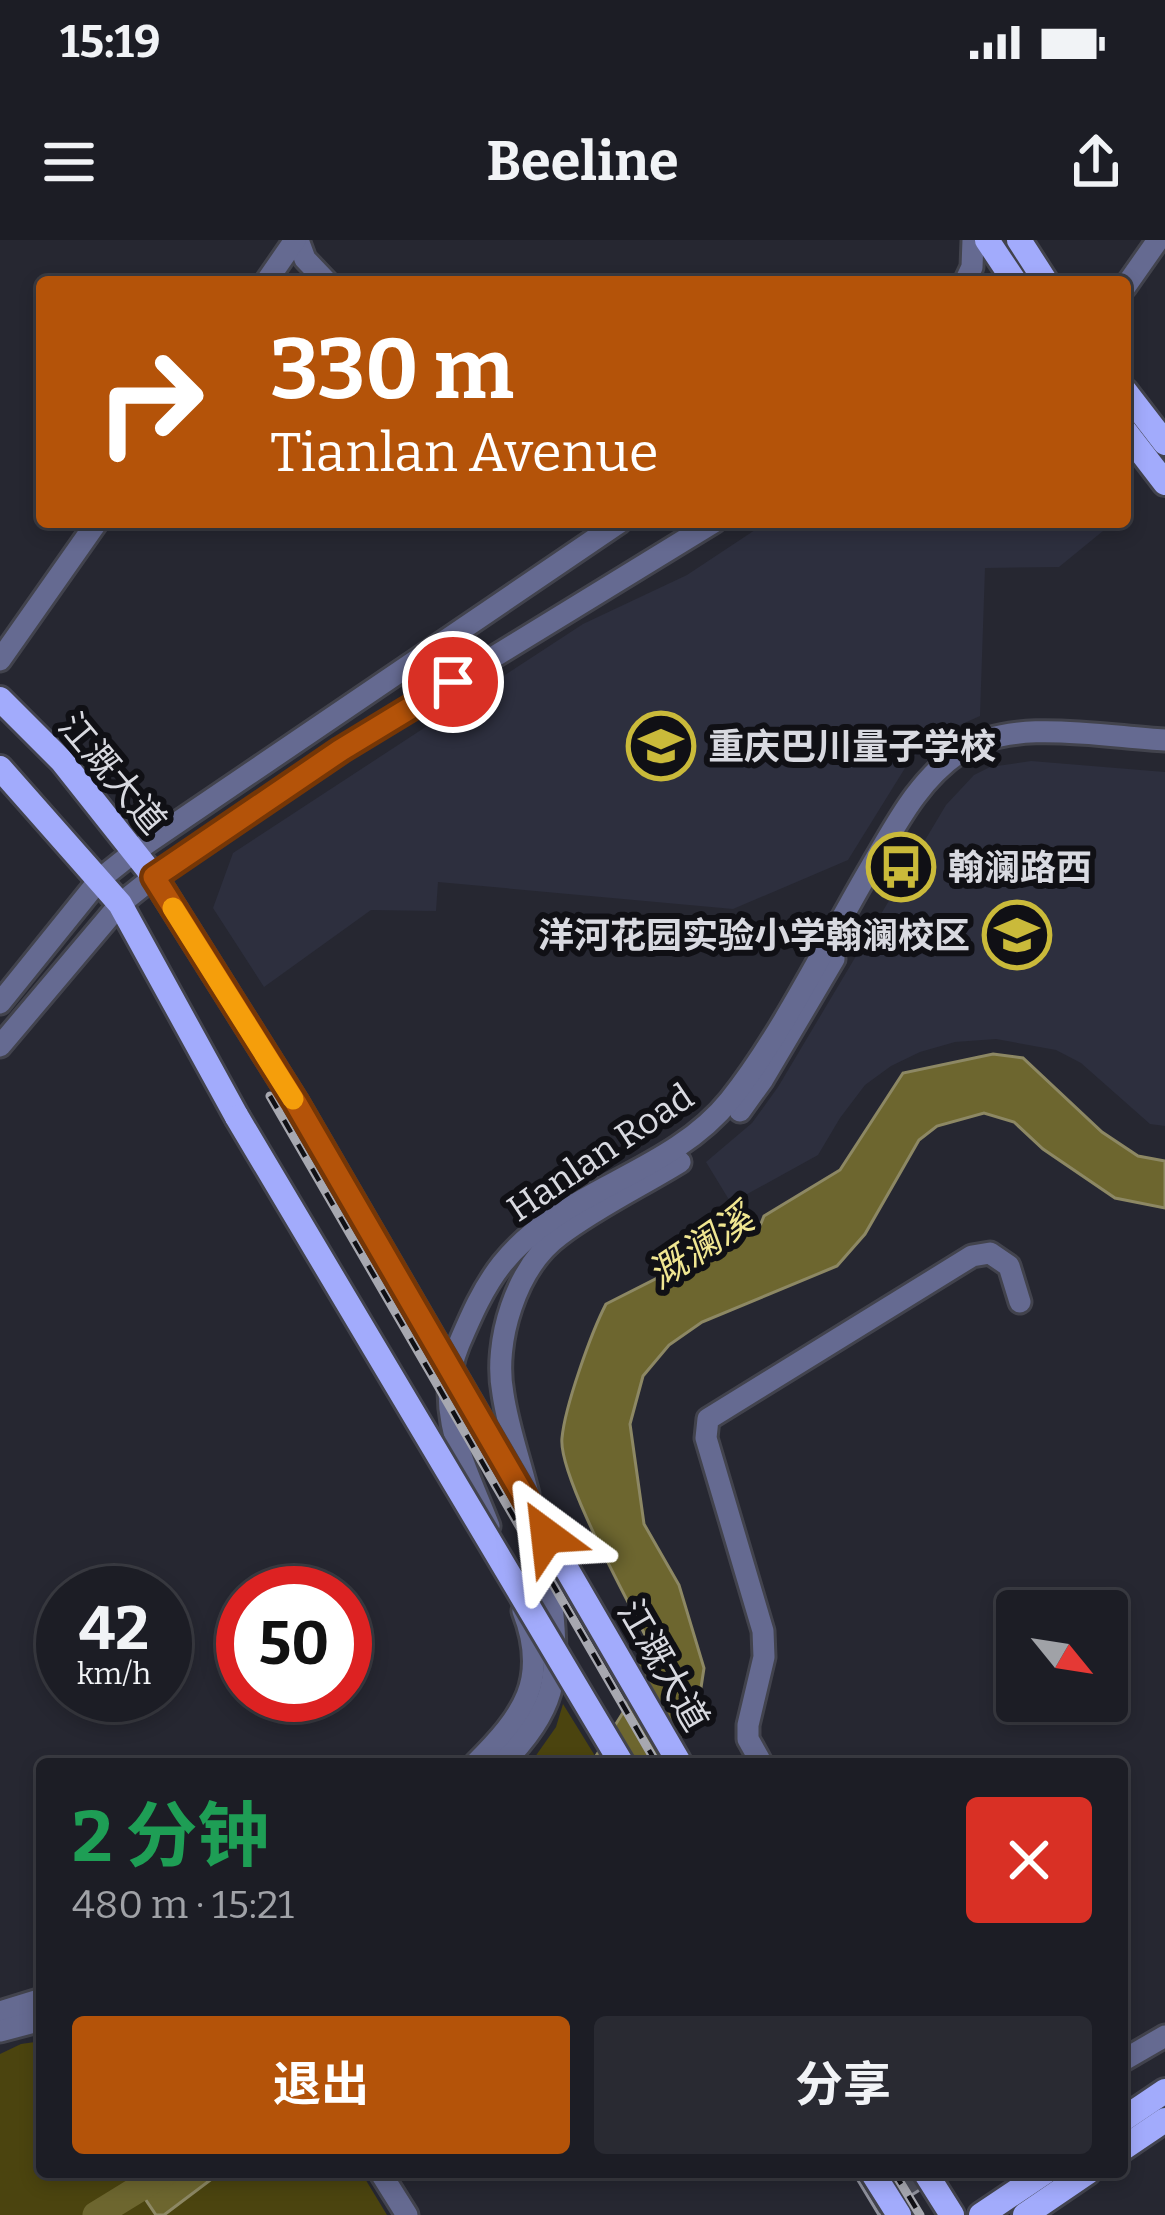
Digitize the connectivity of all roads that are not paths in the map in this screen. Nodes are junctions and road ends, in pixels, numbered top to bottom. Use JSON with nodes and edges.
{"nodes":[{"id":1,"x":297,"y":240,"type":"edge"},
{"id":2,"x":973,"y":240,"type":"edge"},
{"id":3,"x":987,"y":240,"type":"edge"},
{"id":4,"x":1019,"y":240,"type":"edge"},
{"id":5,"x":1159,"y":240,"type":"edge"},
{"id":6,"x":270,"y":276,"type":"edge"},
{"id":7,"x":321,"y":276,"type":"edge"},
{"id":8,"x":968,"y":276,"type":"edge"},
{"id":9,"x":1012,"y":276,"type":"edge"},
{"id":10,"x":1042,"y":276,"type":"edge"},
{"id":11,"x":1131,"y":279,"type":"edge"},
{"id":12,"x":1131,"y":399,"type":"edge"},
{"id":13,"x":1131,"y":438,"type":"edge"},
{"id":14,"x":1165,"y":443,"type":"edge"},
{"id":15,"x":1165,"y":483,"type":"edge"},
{"id":16,"x":93,"y":528,"type":"edge"},
{"id":17,"x":609,"y":528,"type":"edge"},
{"id":18,"x":704,"y":528,"type":"edge"},
{"id":19,"x":0,"y":660,"type":"edge"},
{"id":20,"x":0,"y":699,"type":"edge"},
{"id":21,"x":1165,"y":740,"type":"edge"},
{"id":22,"x":1165,"y":753,"type":"edge"},
{"id":23,"x":0,"y":768,"type":"edge"},
{"id":24,"x":134,"y":852,"type":"junction"},
{"id":25,"x":154,"y":877,"type":"junction"},
{"id":26,"x":100,"y":879,"type":"junction"},
{"id":27,"x":120,"y":904,"type":"junction"},
{"id":28,"x":0,"y":1003,"type":"edge"},
{"id":29,"x":0,"y":1046,"type":"edge"},
{"id":30,"x":1020,"y":1302,"type":"dead end"},
{"id":31,"x":481,"y":1758,"type":"edge"},
{"id":32,"x":507,"y":1758,"type":"edge"},
{"id":33,"x":618,"y":1758,"type":"edge"},
{"id":34,"x":677,"y":1758,"type":"edge"},
{"id":35,"x":759,"y":1758,"type":"edge"},
{"id":36,"x":36,"y":2001,"type":"edge"},
{"id":37,"x":0,"y":2012,"type":"edge"},
{"id":38,"x":36,"y":2022,"type":"edge"},
{"id":39,"x":0,"y":2031,"type":"edge"},
{"id":40,"x":1165,"y":2036,"type":"edge"},
{"id":41,"x":1128,"y":2058,"type":"edge"},
{"id":42,"x":1165,"y":2091,"type":"edge"},
{"id":43,"x":1128,"y":2116,"type":"edge"},
{"id":44,"x":1165,"y":2120,"type":"edge"},
{"id":45,"x":1128,"y":2145,"type":"edge"},
{"id":46,"x":384,"y":2178,"type":"edge"},
{"id":47,"x":876,"y":2178,"type":"edge"},
{"id":48,"x":930,"y":2178,"type":"edge"},
{"id":49,"x":1036,"y":2178,"type":"edge"},
{"id":50,"x":1079,"y":2178,"type":"edge"},
{"id":51,"x":407,"y":2215,"type":"edge"},
{"id":52,"x":899,"y":2215,"type":"edge"},
{"id":53,"x":952,"y":2215,"type":"edge"},
{"id":54,"x":981,"y":2215,"type":"edge"},
{"id":55,"x":1025,"y":2215,"type":"edge"}],
"edges":[{"from":1,"to":6,"type":"street"},
{"from":1,"to":7,"type":"street"},
{"from":2,"to":8,"type":"street"},
{"from":3,"to":9,"type":"main road"},
{"from":4,"to":10,"type":"main road"},
{"from":5,"to":11,"type":"street"},
{"from":12,"to":14,"type":"main road"},
{"from":13,"to":15,"type":"main road"},
{"from":16,"to":19,"type":"street"},
{"from":17,"to":24,"type":"street"},
{"from":18,"to":25,"type":"street"},
{"from":20,"to":24,"type":"main road","name":"江溉大道"},
{"from":21,"to":31,"type":"street","name":"Hanlan Road"},
{"from":22,"to":32,"type":"street","name":"Hanlan Road"},
{"from":23,"to":26,"type":"main road"},
{"from":24,"to":25,"type":"main road","name":"江溉大道"},
{"from":24,"to":26,"type":"street"},
{"from":25,"to":27,"type":"street"},
{"from":25,"to":34,"type":"main road","name":"江溉大道","bridge":true},
{"from":26,"to":27,"type":"main road"},
{"from":26,"to":28,"type":"street"},
{"from":27,"to":29,"type":"street"},
{"from":27,"to":33,"type":"main road","bridge":true},
{"from":30,"to":35,"type":"street"},
{"from":36,"to":37,"type":"street"},
{"from":38,"to":39,"type":"street"},
{"from":40,"to":41,"type":"street"},
{"from":42,"to":43,"type":"main road"},
{"from":44,"to":45,"type":"main road"},
{"from":46,"to":51,"type":"street"},
{"from":47,"to":52,"type":"main road"},
{"from":48,"to":53,"type":"main road"},
{"from":49,"to":54,"type":"main road"},
{"from":50,"to":55,"type":"main road"}]}
